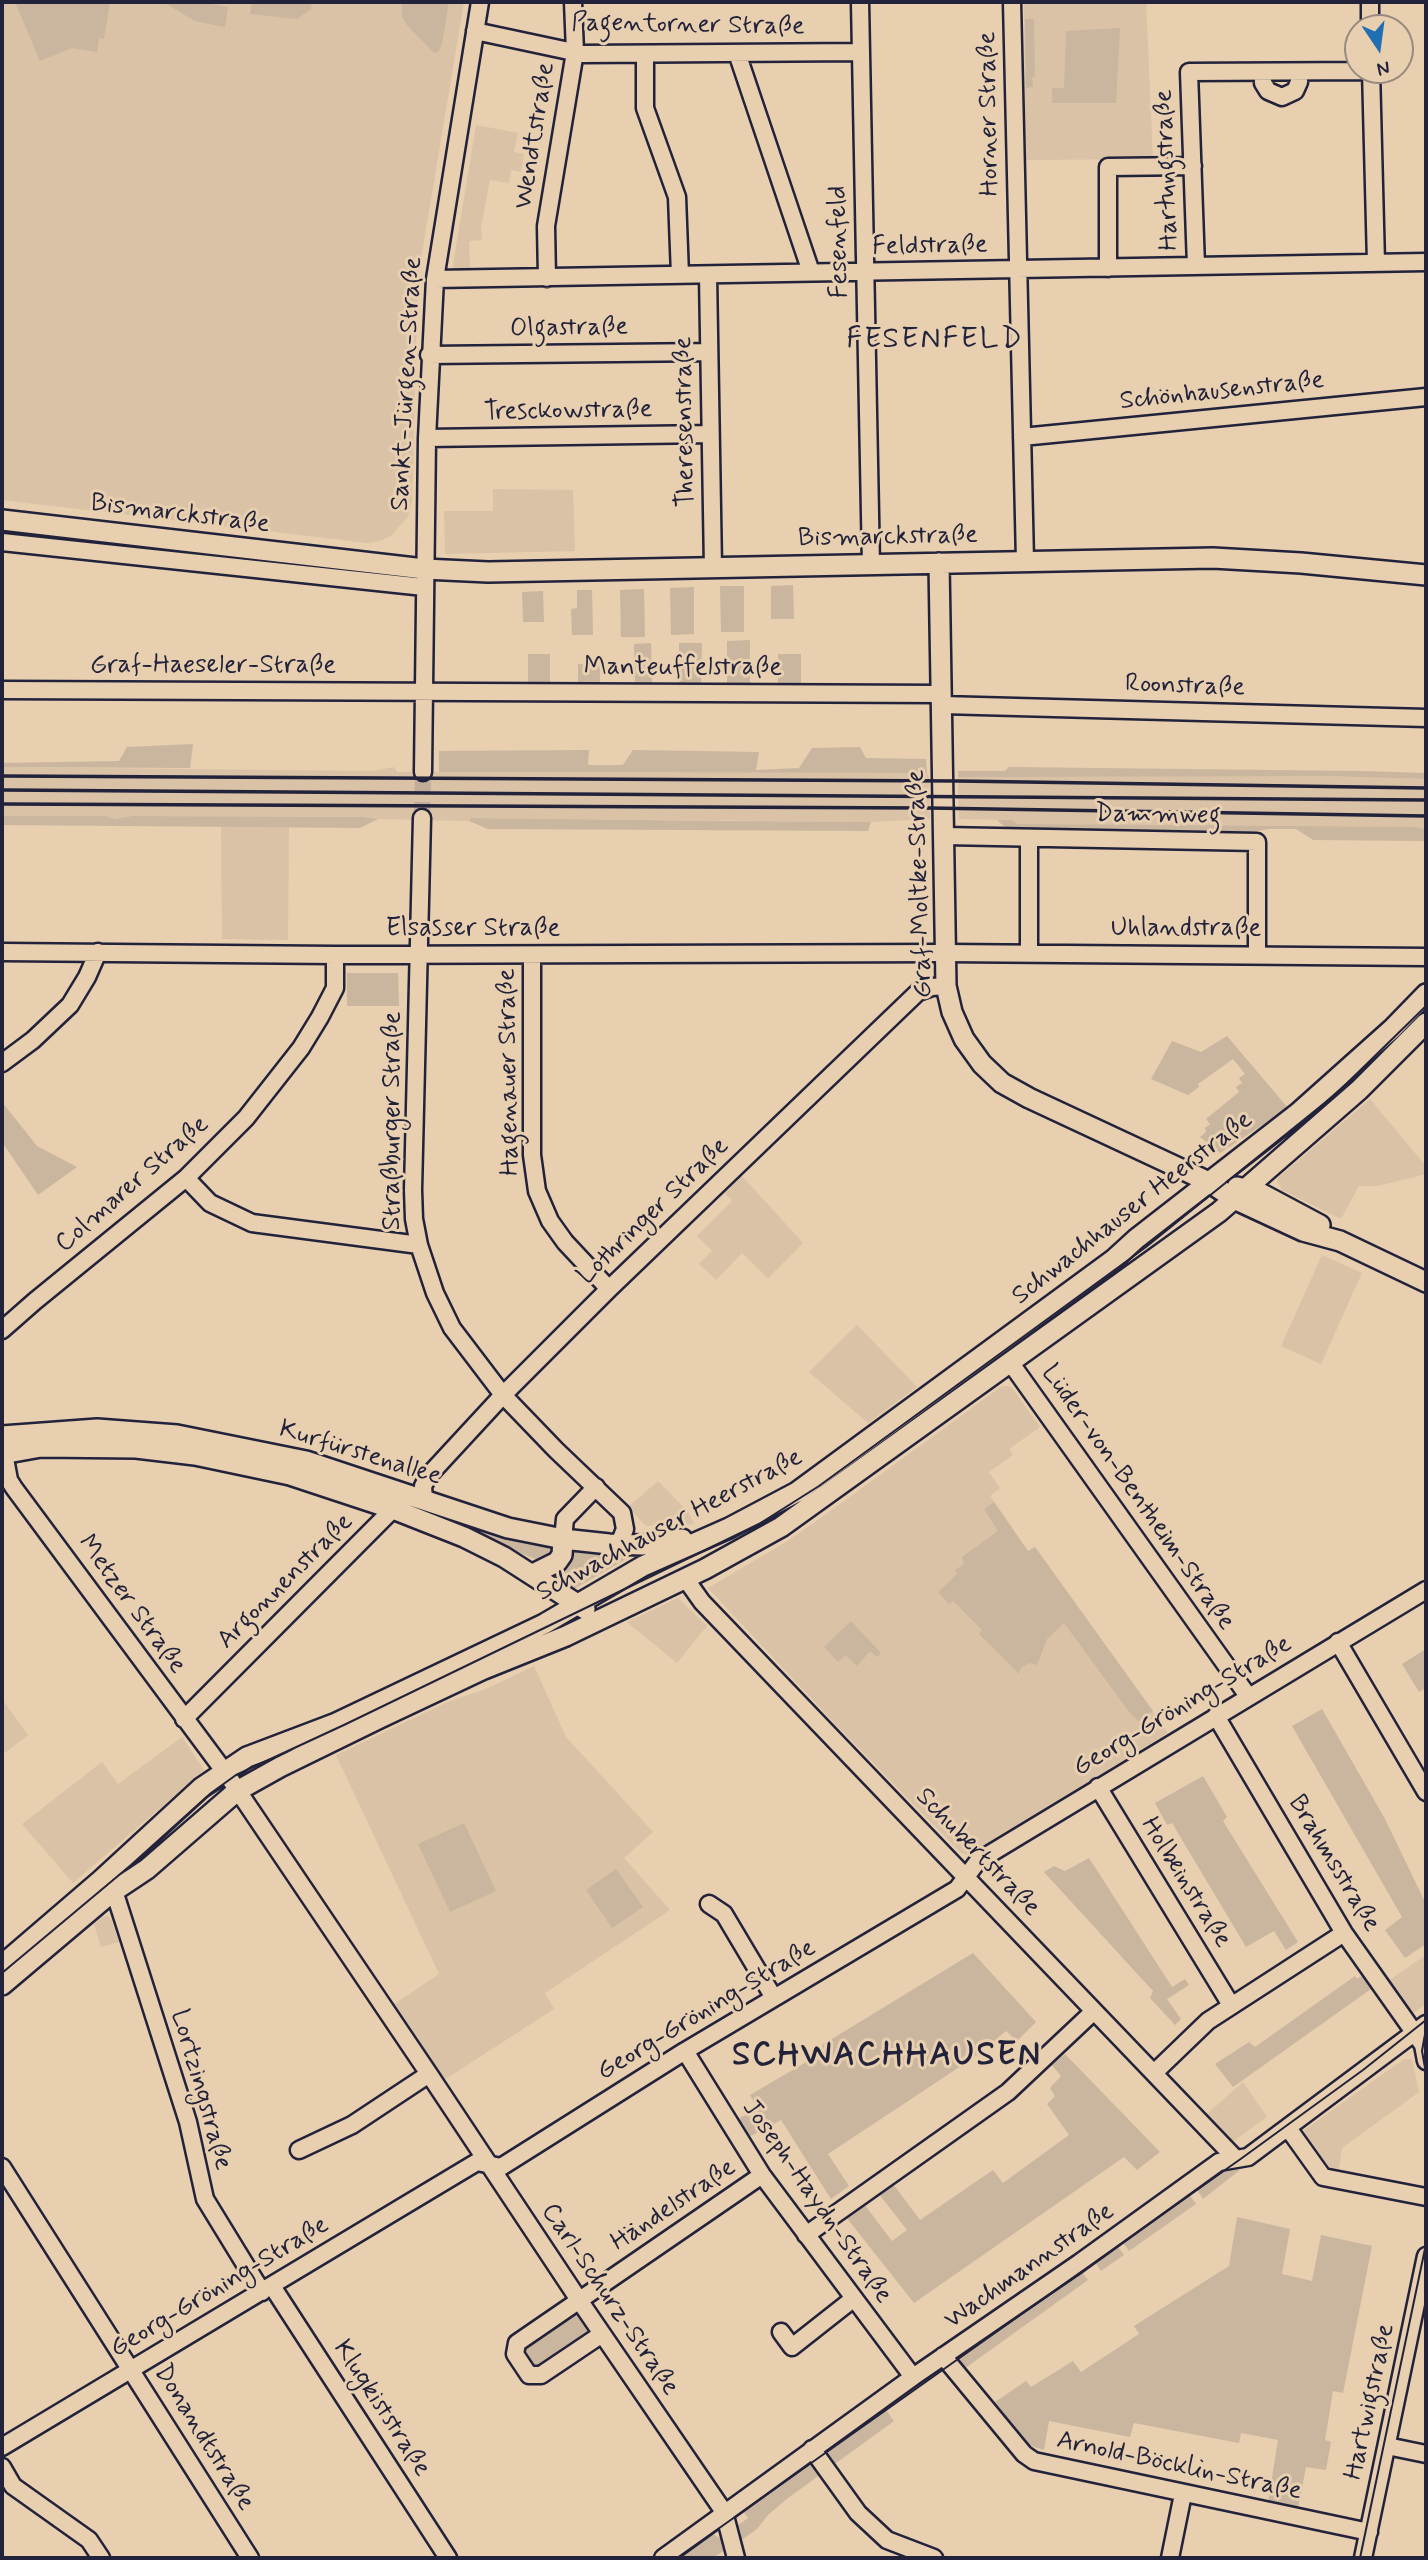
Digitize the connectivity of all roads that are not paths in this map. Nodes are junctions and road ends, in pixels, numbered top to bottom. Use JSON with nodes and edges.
{"nodes":[{"id":1,"x":480,"y":2,"type":"edge"},
{"id":2,"x":573,"y":2,"type":"edge"},
{"id":3,"x":860,"y":2,"type":"edge"},
{"id":4,"x":1012,"y":2,"type":"edge"},
{"id":5,"x":475,"y":31,"type":"junction"},
{"id":6,"x":575,"y":52,"type":"junction"},
{"id":7,"x":861,"y":52,"type":"junction"},
{"id":8,"x":737,"y":53,"type":"junction"},
{"id":9,"x":645,"y":54,"type":"junction"},
{"id":10,"x":1344,"y":71,"type":"edge"},
{"id":11,"x":1263,"y":72,"type":"junction"},
{"id":12,"x":1299,"y":72,"type":"junction"},
{"id":13,"x":1371,"y":84,"type":"edge"},
{"id":14,"x":1192,"y":166,"type":"junction"},
{"id":15,"x":1426,"y":262,"type":"edge"},
{"id":16,"x":1376,"y":263,"type":"junction"},
{"id":17,"x":1196,"y":267,"type":"junction"},
{"id":18,"x":1108,"y":268,"type":"junction"},
{"id":19,"x":1018,"y":270,"type":"junction"},
{"id":20,"x":811,"y":272,"type":"junction"},
{"id":21,"x":865,"y":272,"type":"junction"},
{"id":22,"x":680,"y":275,"type":"junction"},
{"id":23,"x":708,"y":275,"type":"junction"},
{"id":24,"x":547,"y":278,"type":"junction"},
{"id":25,"x":435,"y":279,"type":"junction"},
{"id":26,"x":709,"y":352,"type":"junction"},
{"id":27,"x":429,"y":355,"type":"junction"},
{"id":28,"x":1426,"y":397,"type":"edge"},
{"id":29,"x":710,"y":434,"type":"junction"},
{"id":30,"x":1022,"y":437,"type":"junction"},
{"id":31,"x":427,"y":438,"type":"junction"},
{"id":32,"x":2,"y":520,"type":"edge"},
{"id":33,"x":2,"y":542,"type":"edge"},
{"id":34,"x":351,"y":561,"type":"junction"},
{"id":35,"x":1025,"y":561,"type":"junction"},
{"id":36,"x":939,"y":564,"type":"junction"},
{"id":37,"x":871,"y":565,"type":"junction"},
{"id":38,"x":713,"y":568,"type":"junction"},
{"id":39,"x":1426,"y":575,"type":"edge"},
{"id":40,"x":327,"y":577,"type":"junction"},
{"id":41,"x":424,"y":578,"type":"junction"},
{"id":42,"x":2,"y":690,"type":"edge"},
{"id":43,"x":425,"y":692,"type":"junction"},
{"id":44,"x":942,"y":700,"type":"junction"},
{"id":45,"x":1426,"y":718,"type":"edge"},
{"id":46,"x":423,"y":772,"type":"tunnel mouth"},
{"id":47,"x":422,"y":818,"type":"tunnel mouth"},
{"id":48,"x":944,"y":836,"type":"junction"},
{"id":49,"x":1029,"y":838,"type":"junction"},
{"id":50,"x":2,"y":952,"type":"edge"},
{"id":51,"x":98,"y":952,"type":"junction"},
{"id":52,"x":945,"y":953,"type":"junction"},
{"id":53,"x":1029,"y":953,"type":"junction"},
{"id":54,"x":335,"y":955,"type":"junction"},
{"id":55,"x":419,"y":955,"type":"junction"},
{"id":56,"x":532,"y":955,"type":"junction"},
{"id":57,"x":1257,"y":955,"type":"junction"},
{"id":58,"x":1426,"y":957,"type":"edge"},
{"id":59,"x":946,"y":986,"type":"junction"},
{"id":60,"x":1426,"y":994,"type":"edge"},
{"id":61,"x":1426,"y":1023,"type":"edge"},
{"id":62,"x":2,"y":1063,"type":"edge"},
{"id":63,"x":186,"y":1178,"type":"junction"},
{"id":64,"x":1209,"y":1182,"type":"junction"},
{"id":65,"x":1241,"y":1194,"type":"junction"},
{"id":66,"x":419,"y":1245,"type":"junction"},
{"id":67,"x":1426,"y":1282,"type":"edge"},
{"id":68,"x":609,"y":1289,"type":"junction"},
{"id":69,"x":2,"y":1330,"type":"edge"},
{"id":70,"x":1010,"y":1362,"type":"junction"},
{"id":71,"x":503,"y":1395,"type":"junction"},
{"id":72,"x":2,"y":1448,"type":"edge"},
{"id":73,"x":596,"y":1488,"type":"junction"},
{"id":74,"x":424,"y":1501,"type":"junction"},
{"id":75,"x":393,"y":1509,"type":"junction"},
{"id":76,"x":564,"y":1539,"type":"junction"},
{"id":77,"x":700,"y":1541,"type":"junction"},
{"id":78,"x":619,"y":1544,"type":"junction"},
{"id":79,"x":533,"y":1574,"type":"junction"},
{"id":80,"x":685,"y":1578,"type":"junction"},
{"id":81,"x":1426,"y":1590,"type":"edge"},
{"id":82,"x":576,"y":1604,"type":"junction"},
{"id":83,"x":600,"y":1619,"type":"junction"},
{"id":84,"x":1338,"y":1642,"type":"junction"},
{"id":85,"x":1248,"y":1696,"type":"junction"},
{"id":86,"x":1216,"y":1716,"type":"junction"},
{"id":87,"x":184,"y":1719,"type":"junction"},
{"id":88,"x":230,"y":1781,"type":"junction"},
{"id":89,"x":1098,"y":1787,"type":"junction"},
{"id":90,"x":1426,"y":1792,"type":"edge"},
{"id":91,"x":966,"y":1875,"type":"junction"},
{"id":92,"x":111,"y":1893,"type":"junction"},
{"id":93,"x":709,"y":1904,"type":"dead end"},
{"id":94,"x":1344,"y":1933,"type":"junction"},
{"id":95,"x":2,"y":1965,"type":"edge"},
{"id":96,"x":2,"y":1985,"type":"edge"},
{"id":97,"x":774,"y":1998,"type":"junction"},
{"id":98,"x":1231,"y":2005,"type":"junction"},
{"id":99,"x":1093,"y":2012,"type":"junction"},
{"id":100,"x":1420,"y":2029,"type":"edge"},
{"id":101,"x":685,"y":2051,"type":"junction"},
{"id":102,"x":1426,"y":2061,"type":"edge"},
{"id":103,"x":1154,"y":2073,"type":"junction"},
{"id":104,"x":429,"y":2074,"type":"junction"},
{"id":105,"x":1288,"y":2128,"type":"junction"},
{"id":106,"x":299,"y":2150,"type":"dead end"},
{"id":107,"x":1236,"y":2159,"type":"junction"},
{"id":108,"x":490,"y":2165,"type":"junction"},
{"id":109,"x":2,"y":2167,"type":"edge"},
{"id":110,"x":762,"y":2175,"type":"junction"},
{"id":111,"x":1426,"y":2197,"type":"edge"},
{"id":112,"x":806,"y":2235,"type":"junction"},
{"id":113,"x":1426,"y":2256,"type":"edge"},
{"id":114,"x":267,"y":2289,"type":"junction"},
{"id":115,"x":853,"y":2299,"type":"junction"},
{"id":116,"x":579,"y":2300,"type":"junction"},
{"id":117,"x":1419,"y":2329,"type":"edge"},
{"id":118,"x":781,"y":2332,"type":"dead end"},
{"id":119,"x":602,"y":2334,"type":"junction"},
{"id":120,"x":943,"y":2356,"type":"junction"},
{"id":121,"x":131,"y":2369,"type":"junction"},
{"id":122,"x":913,"y":2377,"type":"junction"},
{"id":123,"x":1387,"y":2446,"type":"junction"},
{"id":124,"x":2,"y":2447,"type":"edge"},
{"id":125,"x":812,"y":2449,"type":"junction"},
{"id":126,"x":1426,"y":2454,"type":"edge"},
{"id":127,"x":2,"y":2467,"type":"edge"},
{"id":128,"x":1182,"y":2494,"type":"junction"},
{"id":129,"x":724,"y":2512,"type":"junction"},
{"id":130,"x":1369,"y":2532,"type":"junction"},
{"id":131,"x":101,"y":2558,"type":"edge"},
{"id":132,"x":250,"y":2558,"type":"edge"},
{"id":133,"x":449,"y":2558,"type":"edge"},
{"id":134,"x":663,"y":2558,"type":"edge"},
{"id":135,"x":736,"y":2558,"type":"edge"},
{"id":136,"x":934,"y":2558,"type":"edge"},
{"id":137,"x":1170,"y":2558,"type":"edge"},
{"id":138,"x":1363,"y":2558,"type":"edge"}],
"edges":[{"from":1,"to":5,"type":"street","name":"Sankt-Jürgen-Straße"},
{"from":2,"to":6,"type":"street","name":"Wendtstraße"},
{"from":3,"to":7,"type":"street","name":"Fesenfeld"},
{"from":4,"to":19,"type":"street","name":"Horner Straße"},
{"from":5,"to":6,"type":"street","name":"Pagentorner Straße"},
{"from":5,"to":25,"type":"street","name":"Sankt-Jürgen-Straße"},
{"from":6,"to":9,"type":"street","name":"Pagentorner Straße"},
{"from":6,"to":24,"type":"street","name":"Wendtstraße"},
{"from":7,"to":8,"type":"street","name":"Pagentorner Straße"},
{"from":7,"to":21,"type":"street","name":"Fesenfeld"},
{"from":8,"to":9,"type":"street","name":"Pagentorner Straße"},
{"from":8,"to":20,"type":"street"},
{"from":9,"to":22,"type":"street"},
{"from":10,"to":12,"type":"street"},
{"from":11,"to":12,"type":"street"},
{"from":11,"to":12,"type":"street"},
{"from":11,"to":14,"type":"street","name":"Hartungstraße"},
{"from":13,"to":16,"type":"street"},
{"from":14,"to":17,"type":"street","name":"Hartungstraße"},
{"from":14,"to":18,"type":"street"},
{"from":15,"to":16,"type":"street","name":"Feldstraße"},
{"from":16,"to":17,"type":"street","name":"Feldstraße"},
{"from":17,"to":18,"type":"street","name":"Feldstraße"},
{"from":18,"to":19,"type":"street","name":"Feldstraße"},
{"from":19,"to":21,"type":"street","name":"Feldstraße"},
{"from":19,"to":30,"type":"street","name":"Horner Straße"},
{"from":20,"to":21,"type":"street","name":"Feldstraße"},
{"from":20,"to":23,"type":"street","name":"Feldstraße"},
{"from":21,"to":37,"type":"street","name":"Fesenfeld"},
{"from":22,"to":23,"type":"street","name":"Feldstraße"},
{"from":22,"to":24,"type":"street","name":"Feldstraße"},
{"from":23,"to":26,"type":"street","name":"Theresenstraße"},
{"from":24,"to":25,"type":"street","name":"Feldstraße"},
{"from":25,"to":27,"type":"street","name":"Sankt-Jürgen-Straße"},
{"from":26,"to":27,"type":"street","name":"Olgastraße"},
{"from":26,"to":29,"type":"street","name":"Theresenstraße"},
{"from":27,"to":31,"type":"street","name":"Sankt-Jürgen-Straße"},
{"from":28,"to":30,"type":"street","name":"Schönhausenstraße"},
{"from":29,"to":31,"type":"street","name":"Tresckowstraße"},
{"from":29,"to":38,"type":"street","name":"Theresenstraße"},
{"from":30,"to":35,"type":"street","name":"Horner Straße"},
{"from":31,"to":41,"type":"street","name":"Sankt-Jürgen-Straße"},
{"from":32,"to":34,"type":"main road","name":"Bismarckstraße"},
{"from":33,"to":40,"type":"street","name":"Bismarckstraße"},
{"from":34,"to":40,"type":"street"},
{"from":34,"to":41,"type":"main road","name":"Bismarckstraße"},
{"from":35,"to":36,"type":"main road","name":"Bismarckstraße"},
{"from":35,"to":39,"type":"main road","name":"Bismarckstraße"},
{"from":36,"to":37,"type":"main road","name":"Bismarckstraße"},
{"from":36,"to":44,"type":"main road","name":"Graf-Moltke-Straße"},
{"from":37,"to":38,"type":"main road","name":"Bismarckstraße"},
{"from":38,"to":41,"type":"main road","name":"Bismarckstraße"},
{"from":40,"to":41,"type":"street","name":"Bismarckstraße"},
{"from":41,"to":43,"type":"street","name":"Sankt-Jürgen-Straße"},
{"from":42,"to":43,"type":"street","name":"Graf-Haeseler-Straße"},
{"from":43,"to":44,"type":"street","name":"Manteuffelstraße"},
{"from":43,"to":46,"type":"street","name":"Sankt-Jürgen-Straße"},
{"from":44,"to":45,"type":"street","name":"Roonstraße"},
{"from":44,"to":48,"type":"main road","name":"Graf-Moltke-Straße"},
{"from":47,"to":55,"type":"street","name":"Straßburger Straße"},
{"from":48,"to":49,"type":"street","name":"Dammweg"},
{"from":48,"to":52,"type":"main road","name":"Graf-Moltke-Straße"},
{"from":49,"to":53,"type":"street"},
{"from":49,"to":57,"type":"street","name":"Dammweg"},
{"from":50,"to":51,"type":"street","name":"Elsasser Straße"},
{"from":51,"to":54,"type":"street","name":"Elsasser Straße"},
{"from":51,"to":62,"type":"street"},
{"from":52,"to":53,"type":"street","name":"Uhlandstraße"},
{"from":52,"to":56,"type":"street","name":"Elsasser Straße"},
{"from":52,"to":59,"type":"main road","name":"Graf-Moltke-Straße"},
{"from":53,"to":57,"type":"street","name":"Uhlandstraße"},
{"from":54,"to":55,"type":"street","name":"Elsasser Straße"},
{"from":54,"to":63,"type":"street","name":"Colmarer Straße"},
{"from":55,"to":56,"type":"street","name":"Elsasser Straße"},
{"from":55,"to":66,"type":"street","name":"Straßburger Straße"},
{"from":56,"to":68,"type":"street","name":"Hagenauer Straße"},
{"from":57,"to":58,"type":"street","name":"Uhlandstraße"},
{"from":59,"to":64,"type":"main road","name":"Graf-Moltke-Straße"},
{"from":59,"to":68,"type":"street","name":"Lothringer Straße"},
{"from":60,"to":64,"type":"main road","name":"Schwachhauser Heerstraße"},
{"from":61,"to":65,"type":"main road","name":"Schwachhauser Heerstraße"},
{"from":63,"to":66,"type":"street"},
{"from":63,"to":69,"type":"street","name":"Colmarer Straße"},
{"from":64,"to":65,"type":"main road","name":"Graf-Moltke-Straße"},
{"from":64,"to":77,"type":"main road","name":"Schwachhauser Heerstraße"},
{"from":65,"to":67,"type":"main road","name":"Graf-Moltke-Straße"},
{"from":65,"to":70,"type":"main road","name":"Schwachhauser Heerstraße"},
{"from":66,"to":71,"type":"street","name":"Straßburger Straße"},
{"from":68,"to":71,"type":"street","name":"Lothringer Straße"},
{"from":70,"to":80,"type":"main road","name":"Schwachhauser Heerstraße"},
{"from":70,"to":85,"type":"street","name":"Lüder-von-Bentheim-Straße"},
{"from":71,"to":73,"type":"street","name":"Straßburger Straße"},
{"from":71,"to":74,"type":"street","name":"Lothringer Straße"},
{"from":72,"to":74,"type":"main road","name":"Kurfürstenallee"},
{"from":72,"to":75,"type":"main road","name":"Kurfürstenallee"},
{"from":72,"to":87,"type":"street","name":"Metzer Straße"},
{"from":73,"to":76,"type":"street"},
{"from":73,"to":78,"type":"street","name":"Straßburger Straße"},
{"from":74,"to":76,"type":"main road","name":"Kurfürstenallee"},
{"from":75,"to":79,"type":"main road","name":"Kurfürstenallee"},
{"from":75,"to":87,"type":"street","name":"Argonnenstraße"},
{"from":76,"to":78,"type":"main road","name":"Kurfürstenallee"},
{"from":76,"to":79,"type":"main road"},
{"from":77,"to":78,"type":"main road","name":"Kurfürstenallee"},
{"from":77,"to":82,"type":"main road","name":"Schwachhauser Heerstraße"},
{"from":79,"to":82,"type":"main road","name":"Kurfürstenallee"},
{"from":80,"to":83,"type":"main road","name":"Schwachhauser Heerstraße"},
{"from":80,"to":91,"type":"street","name":"Schubertstraße"},
{"from":81,"to":84,"type":"street","name":"Georg-Gröning-Straße"},
{"from":82,"to":83,"type":"main road","name":"Kurfürstenallee"},
{"from":82,"to":88,"type":"main road","name":"Schwachhauser Heerstraße"},
{"from":83,"to":88,"type":"main road","name":"Schwachhauser Heerstraße"},
{"from":84,"to":85,"type":"street","name":"Georg-Gröning-Straße"},
{"from":84,"to":90,"type":"street"},
{"from":85,"to":86,"type":"street","name":"Georg-Gröning-Straße"},
{"from":86,"to":89,"type":"street","name":"Georg-Gröning-Straße"},
{"from":86,"to":94,"type":"street","name":"Brahmsstraße"},
{"from":87,"to":88,"type":"street","name":"Metzer Straße"},
{"from":88,"to":92,"type":"main road","name":"Schwachhauser Heerstraße"},
{"from":88,"to":95,"type":"main road","name":"Schwachhauser Heerstraße"},
{"from":88,"to":104,"type":"street","name":"Carl-Schurz-Straße"},
{"from":89,"to":91,"type":"street","name":"Georg-Gröning-Straße"},
{"from":89,"to":98,"type":"street","name":"Holbeinstraße"},
{"from":91,"to":97,"type":"street","name":"Georg-Gröning-Straße"},
{"from":91,"to":99,"type":"street","name":"Schubertstraße"},
{"from":92,"to":96,"type":"main road","name":"Schwachhauser Heerstraße"},
{"from":92,"to":114,"type":"street","name":"Lortzingstraße"},
{"from":93,"to":97,"type":"street"},
{"from":94,"to":98,"type":"street"},
{"from":94,"to":100,"type":"street","name":"Brahmsstraße"},
{"from":97,"to":101,"type":"street","name":"Georg-Gröning-Straße"},
{"from":98,"to":103,"type":"street"},
{"from":99,"to":103,"type":"street","name":"Schubertstraße"},
{"from":99,"to":112,"type":"street"},
{"from":100,"to":102,"type":"street"},
{"from":100,"to":105,"type":"street","name":"Wachmannstraße"},
{"from":101,"to":108,"type":"street","name":"Georg-Gröning-Straße"},
{"from":101,"to":110,"type":"street","name":"Joseph-Haydn-Straße"},
{"from":103,"to":107,"type":"street","name":"Schubertstraße"},
{"from":104,"to":106,"type":"street"},
{"from":104,"to":108,"type":"street","name":"Carl-Schurz-Straße"},
{"from":105,"to":107,"type":"street","name":"Wachmannstraße"},
{"from":105,"to":111,"type":"street"},
{"from":107,"to":120,"type":"street","name":"Wachmannstraße"},
{"from":108,"to":114,"type":"street","name":"Georg-Gröning-Straße"},
{"from":108,"to":116,"type":"street","name":"Carl-Schurz-Straße"},
{"from":109,"to":121,"type":"street","name":"Donandtstraße"},
{"from":110,"to":112,"type":"street","name":"Joseph-Haydn-Straße"},
{"from":110,"to":116,"type":"street","name":"Händelstraße"},
{"from":112,"to":115,"type":"street","name":"Joseph-Haydn-Straße"},
{"from":113,"to":117,"type":"street","name":"Hartwigstraße"},
{"from":114,"to":121,"type":"street","name":"Georg-Gröning-Straße"},
{"from":114,"to":133,"type":"street","name":"Klugkiststraße"},
{"from":115,"to":118,"type":"street"},
{"from":115,"to":122,"type":"street","name":"Joseph-Haydn-Straße"},
{"from":116,"to":119,"type":"street","name":"Carl-Schurz-Straße"},
{"from":116,"to":119,"type":"street","name":"Händelstraße"},
{"from":117,"to":123,"type":"street","name":"Hartwigstraße"},
{"from":119,"to":129,"type":"street","name":"Carl-Schurz-Straße"},
{"from":120,"to":122,"type":"street","name":"Wachmannstraße"},
{"from":120,"to":128,"type":"street","name":"Arnold-Böcklin-Straße"},
{"from":121,"to":124,"type":"street","name":"Georg-Gröning-Straße"},
{"from":121,"to":132,"type":"street","name":"Donandtstraße"},
{"from":122,"to":125,"type":"street","name":"Wachmannstraße"},
{"from":123,"to":126,"type":"street"},
{"from":123,"to":130,"type":"street","name":"Hartwigstraße"},
{"from":125,"to":129,"type":"street","name":"Wachmannstraße"},
{"from":125,"to":136,"type":"street"},
{"from":127,"to":131,"type":"street"},
{"from":128,"to":130,"type":"street","name":"Arnold-Böcklin-Straße"},
{"from":128,"to":137,"type":"street"},
{"from":129,"to":134,"type":"street","name":"Wachmannstraße"},
{"from":129,"to":135,"type":"street","name":"Carl-Schurz-Straße"},
{"from":130,"to":138,"type":"street","name":"Hartwigstraße"}]}
